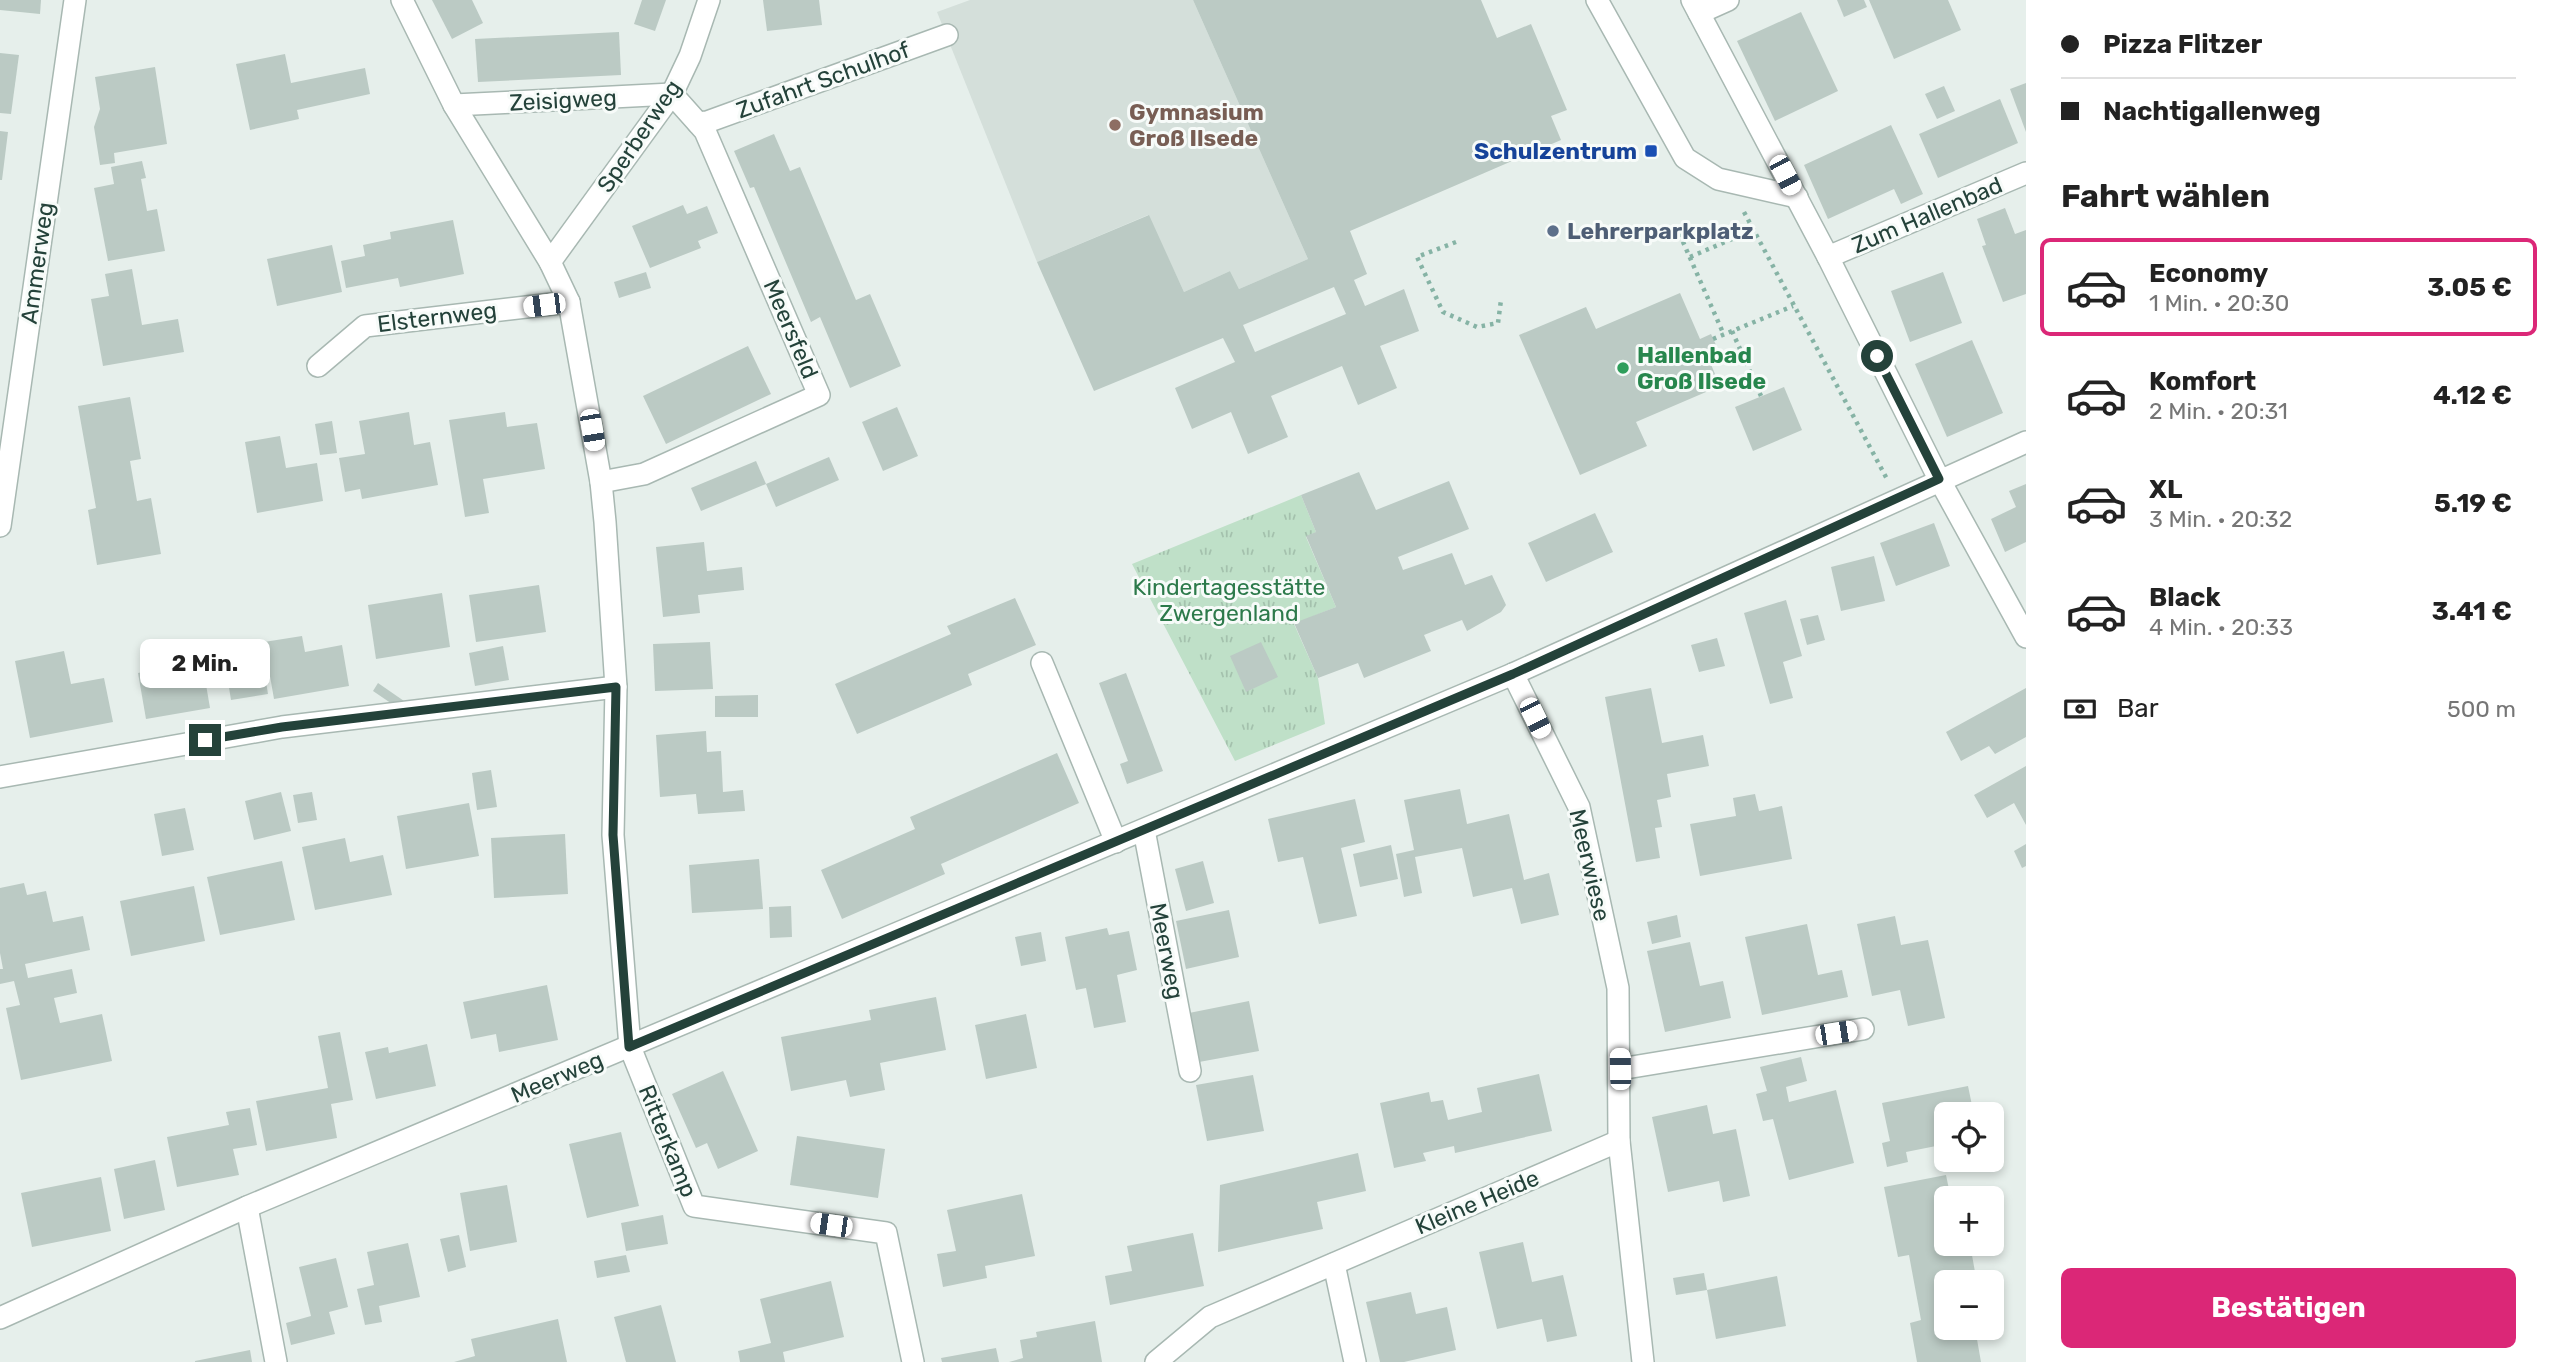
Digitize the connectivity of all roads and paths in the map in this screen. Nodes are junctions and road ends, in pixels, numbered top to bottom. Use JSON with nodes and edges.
{"nodes":[{"id":1,"x":75,"y":0,"type":"edge"},
{"id":2,"x":402,"y":0,"type":"edge"},
{"id":3,"x":709,"y":0,"type":"edge"},
{"id":4,"x":1597,"y":0,"type":"edge"},
{"id":5,"x":1728,"y":0,"type":"edge"},
{"id":6,"x":1696,"y":6,"type":"edge"},
{"id":7,"x":947,"y":35,"type":"dead end"},
{"id":8,"x":672,"y":94,"type":"junction"},
{"id":9,"x":454,"y":105,"type":"junction"},
{"id":10,"x":698,"y":123,"type":"junction"},
{"id":11,"x":2026,"y":173,"type":"edge"},
{"id":12,"x":1797,"y":197,"type":"junction"},
{"id":13,"x":1743,"y":211,"type":"dead end"},
{"id":14,"x":1676,"y":226,"type":"dead end"},
{"id":15,"x":1753,"y":230,"type":"junction"},
{"id":16,"x":1456,"y":243,"type":"dead end"},
{"id":17,"x":1690,"y":257,"type":"junction"},
{"id":18,"x":1828,"y":257,"type":"junction"},
{"id":19,"x":550,"y":261,"type":"junction"},
{"id":20,"x":1501,"y":300,"type":"dead end"},
{"id":21,"x":569,"y":302,"type":"junction"},
{"id":22,"x":1794,"y":306,"type":"junction"},
{"id":23,"x":1732,"y":331,"type":"junction"},
{"id":24,"x":1724,"y":335,"type":"junction"},
{"id":25,"x":1713,"y":339,"type":"dead end"},
{"id":26,"x":318,"y":366,"type":"dead end"},
{"id":27,"x":1761,"y":396,"type":"dead end"},
{"id":28,"x":2026,"y":442,"type":"edge"},
{"id":29,"x":1939,"y":479,"type":"junction"},
{"id":30,"x":601,"y":482,"type":"junction"},
{"id":31,"x":1897,"y":498,"type":"junction"},
{"id":32,"x":0,"y":526,"type":"edge"},
{"id":33,"x":2026,"y":637,"type":"edge"},
{"id":34,"x":1042,"y":663,"type":"dead end"},
{"id":35,"x":1513,"y":674,"type":"junction"},
{"id":36,"x":616,"y":687,"type":"junction"},
{"id":37,"x":0,"y":777,"type":"edge"},
{"id":38,"x":1144,"y":830,"type":"junction"},
{"id":39,"x":1116,"y":842,"type":"junction"},
{"id":40,"x":1863,"y":1029,"type":"dead end"},
{"id":41,"x":629,"y":1047,"type":"junction"},
{"id":42,"x":1620,"y":1069,"type":"junction"},
{"id":43,"x":1190,"y":1071,"type":"dead end"},
{"id":44,"x":1619,"y":1141,"type":"junction"},
{"id":45,"x":247,"y":1207,"type":"junction"},
{"id":46,"x":1334,"y":1264,"type":"junction"},
{"id":47,"x":0,"y":1318,"type":"edge"},
{"id":48,"x":276,"y":1362,"type":"edge"},
{"id":49,"x":913,"y":1362,"type":"edge"},
{"id":50,"x":1156,"y":1362,"type":"edge"},
{"id":51,"x":1355,"y":1362,"type":"edge"},
{"id":52,"x":1643,"y":1362,"type":"edge"}],
"edges":[{"from":1,"to":32,"type":"street","name":"Ammerweg"},
{"from":2,"to":9,"type":"street"},
{"from":3,"to":8,"type":"street","name":"Sperberweg"},
{"from":4,"to":12,"type":"street"},
{"from":5,"to":6,"type":"street"},
{"from":6,"to":12,"type":"street"},
{"from":7,"to":10,"type":"street","name":"Zufahrt Schulhof"},
{"from":8,"to":9,"type":"street","name":"Zeisigweg"},
{"from":8,"to":10,"type":"street","name":"Meersfeld"},
{"from":8,"to":19,"type":"street","name":"Sperberweg"},
{"from":9,"to":19,"type":"street"},
{"from":10,"to":30,"type":"street","name":"Meersfeld"},
{"from":11,"to":18,"type":"street","name":"Zum Hallenbad"},
{"from":12,"to":18,"type":"street"},
{"from":13,"to":15,"type":"path"},
{"from":14,"to":17,"type":"path"},
{"from":15,"to":17,"type":"path"},
{"from":15,"to":22,"type":"path"},
{"from":16,"to":20,"type":"path"},
{"from":17,"to":24,"type":"path"},
{"from":18,"to":29,"type":"street"},
{"from":19,"to":21,"type":"street"},
{"from":21,"to":26,"type":"street","name":"Elsternweg"},
{"from":21,"to":30,"type":"street"},
{"from":22,"to":23,"type":"path"},
{"from":22,"to":31,"type":"path"},
{"from":23,"to":24,"type":"path"},
{"from":23,"to":27,"type":"path"},
{"from":24,"to":25,"type":"path"},
{"from":28,"to":29,"type":"street","name":"Meerweg"},
{"from":29,"to":31,"type":"street","name":"Meerweg"},
{"from":29,"to":33,"type":"street"},
{"from":30,"to":36,"type":"street"},
{"from":31,"to":35,"type":"street","name":"Meerweg"},
{"from":34,"to":39,"type":"street"},
{"from":35,"to":38,"type":"street","name":"Meerweg"},
{"from":35,"to":42,"type":"street","name":"Meerwiese"},
{"from":36,"to":37,"type":"street"},
{"from":36,"to":41,"type":"street"},
{"from":38,"to":39,"type":"street","name":"Meerweg"},
{"from":38,"to":43,"type":"street","name":"Meerweg"},
{"from":39,"to":41,"type":"street","name":"Meerweg"},
{"from":40,"to":42,"type":"street"},
{"from":41,"to":45,"type":"street","name":"Meerweg"},
{"from":41,"to":49,"type":"street","name":"Ritterkamp"},
{"from":42,"to":44,"type":"street","name":"Meerwiese"},
{"from":44,"to":46,"type":"street","name":"Kleine Heide"},
{"from":44,"to":52,"type":"street","name":"Meerwiese"},
{"from":45,"to":47,"type":"street","name":"Meerweg"},
{"from":45,"to":48,"type":"street"},
{"from":46,"to":50,"type":"street","name":"Kleine Heide"},
{"from":46,"to":51,"type":"street"}]}
